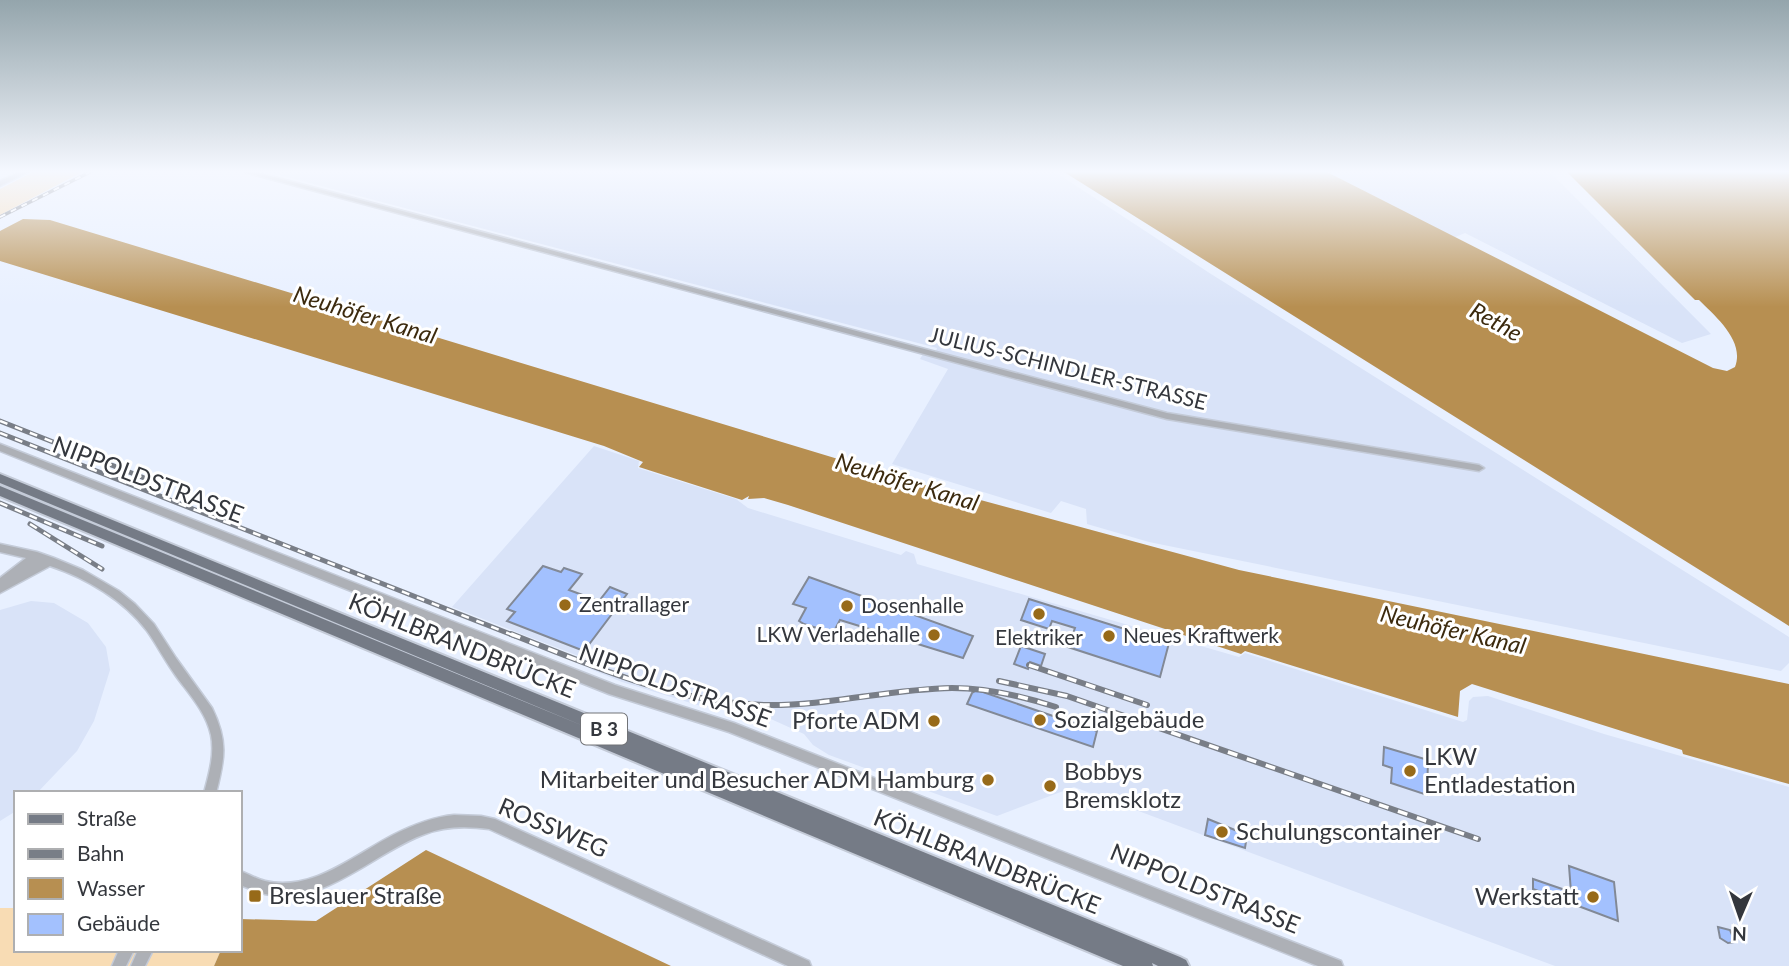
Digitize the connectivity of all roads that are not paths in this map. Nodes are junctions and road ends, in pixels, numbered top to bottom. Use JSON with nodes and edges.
{"nodes":[{"id":1,"x":420,"y":217,"type":"edge"},
{"id":2,"x":0,"y":447,"type":"edge"},
{"id":3,"x":1479,"y":468,"type":"dead end"},
{"id":4,"x":0,"y":478,"type":"edge"},
{"id":5,"x":0,"y":491,"type":"edge"},
{"id":6,"x":0,"y":548,"type":"edge"},
{"id":7,"x":37,"y":556,"type":"junction"},
{"id":8,"x":50,"y":561,"type":"junction"},
{"id":9,"x":0,"y":587,"type":"edge"},
{"id":10,"x":210,"y":791,"type":"edge"},
{"id":11,"x":242,"y":879,"type":"edge"},
{"id":12,"x":804,"y":966,"type":"edge"},
{"id":13,"x":1144,"y":966,"type":"edge"},
{"id":14,"x":1180,"y":966,"type":"edge"},
{"id":15,"x":1336,"y":966,"type":"edge"}],
"edges":[{"from":1,"to":3,"type":"street","name":"JULIUS-SCHINDLER-STRASSE"},
{"from":2,"to":15,"type":"street","name":"NIPPOLDSTRASSE"},
{"from":4,"to":14,"type":"main road","name":"KÖHLBRANDBRÜCKE","number":"B 3"},
{"from":5,"to":13,"type":"main road","name":"KÖHLBRANDBRÜCKE","number":"B 3"},
{"from":6,"to":7,"type":"street"},
{"from":7,"to":8,"type":"street"},
{"from":7,"to":9,"type":"street"},
{"from":8,"to":9,"type":"street"},
{"from":8,"to":10,"type":"street"},
{"from":11,"to":12,"type":"street","name":"ROSSWEG"}]}
